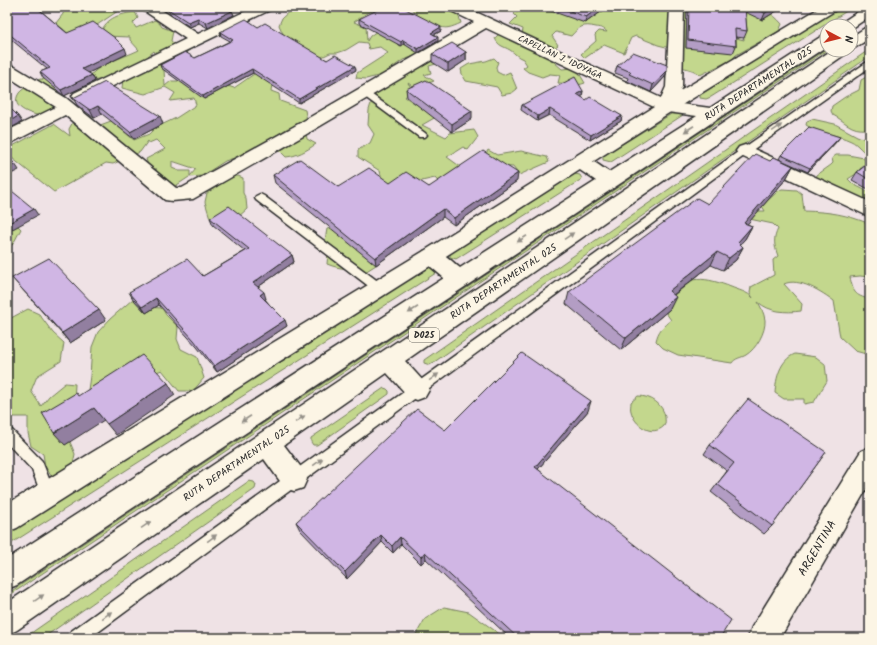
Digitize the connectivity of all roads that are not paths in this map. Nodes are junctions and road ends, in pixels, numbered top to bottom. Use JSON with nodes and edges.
{"nodes":[{"id":1,"x":148,"y":7,"type":"edge"},
{"id":2,"x":265,"y":7,"type":"edge"},
{"id":3,"x":454,"y":7,"type":"edge"},
{"id":4,"x":677,"y":7,"type":"edge"},
{"id":5,"x":831,"y":7,"type":"edge"},
{"id":6,"x":870,"y":10,"type":"edge"},
{"id":7,"x":858,"y":18,"type":"edge"},
{"id":8,"x":485,"y":22,"type":"junction"},
{"id":9,"x":870,"y":31,"type":"edge"},
{"id":10,"x":859,"y":39,"type":"edge"},
{"id":11,"x":197,"y":40,"type":"junction"},
{"id":12,"x":819,"y":43,"type":"edge"},
{"id":13,"x":830,"y":58,"type":"edge"},
{"id":14,"x":870,"y":62,"type":"edge"},
{"id":15,"x":7,"y":69,"type":"edge"},
{"id":16,"x":364,"y":92,"type":"junction"},
{"id":17,"x":64,"y":106,"type":"junction"},
{"id":18,"x":666,"y":108,"type":"junction"},
{"id":19,"x":714,"y":113,"type":"junction"},
{"id":20,"x":422,"y":135,"type":"dead end"},
{"id":21,"x":7,"y":138,"type":"edge"},
{"id":22,"x":745,"y":151,"type":"junction"},
{"id":23,"x":580,"y":162,"type":"junction"},
{"id":24,"x":610,"y":181,"type":"junction"},
{"id":25,"x":260,"y":198,"type":"dead end"},
{"id":26,"x":870,"y":210,"type":"edge"},
{"id":27,"x":431,"y":256,"type":"junction"},
{"id":28,"x":460,"y":279,"type":"junction"},
{"id":29,"x":379,"y":288,"type":"junction"},
{"id":30,"x":389,"y":359,"type":"junction"},
{"id":31,"x":417,"y":390,"type":"junction"},
{"id":32,"x":7,"y":434,"type":"edge"},
{"id":33,"x":267,"y":442,"type":"junction"},
{"id":34,"x":870,"y":459,"type":"edge"},
{"id":35,"x":294,"y":479,"type":"junction"},
{"id":36,"x":48,"y":494,"type":"junction"},
{"id":37,"x":7,"y":519,"type":"edge"},
{"id":38,"x":7,"y":575,"type":"edge"},
{"id":39,"x":7,"y":620,"type":"edge"},
{"id":40,"x":76,"y":638,"type":"edge"},
{"id":41,"x":763,"y":638,"type":"edge"}],
"edges":[{"from":1,"to":11,"type":"main road"},
{"from":2,"to":11,"type":"main road"},
{"from":3,"to":8,"type":"main road","name":"CAPELLAN J. IDOYAGA"},
{"from":4,"to":18,"type":"main road"},
{"from":5,"to":18,"type":"main road"},
{"from":6,"to":7,"type":"main road"},
{"from":8,"to":16,"type":"main road"},
{"from":8,"to":18,"type":"main road","name":"CAPELLAN J. IDOYAGA"},
{"from":9,"to":10,"type":"main road"},
{"from":11,"to":17,"type":"main road"},
{"from":12,"to":19,"type":"main road","name":"RUTA DEPARTAMENTAL 025","number":"D025"},
{"from":30,"to":13,"type":"main road","name":"RUTA DEPARTAMENTAL 025","number":"D025","one_way":true},
{"from":22,"to":14,"type":"lane","one_way":true},
{"from":15,"to":17,"type":"main road"},
{"from":16,"to":17,"type":"main road"},
{"from":16,"to":20,"type":"lane"},
{"from":17,"to":21,"type":"main road"},
{"from":18,"to":19,"type":"main road","name":"CAPELLAN J. IDOYAGA"},
{"from":18,"to":23,"type":"main road"},
{"from":19,"to":24,"type":"main road","name":"RUTA DEPARTAMENTAL 025","number":"D025","one_way":true},
{"from":22,"to":26,"type":"main road"},
{"from":31,"to":22,"type":"lane","one_way":true},
{"from":23,"to":24,"type":"main road"},
{"from":23,"to":27,"type":"main road"},
{"from":24,"to":28,"type":"main road","name":"RUTA DEPARTAMENTAL 025","number":"D025","one_way":true},
{"from":25,"to":29,"type":"lane"},
{"from":27,"to":28,"type":"main road"},
{"from":27,"to":29,"type":"main road"},
{"from":28,"to":38,"type":"main road","name":"RUTA DEPARTAMENTAL 025","number":"D025","one_way":true},
{"from":29,"to":36,"type":"main road"},
{"from":30,"to":31,"type":"main road"},
{"from":33,"to":30,"type":"main road","name":"RUTA DEPARTAMENTAL 025","number":"D025","one_way":true},
{"from":35,"to":31,"type":"lane","one_way":true},
{"from":32,"to":36,"type":"lane"},
{"from":33,"to":35,"type":"main road"},
{"from":39,"to":33,"type":"main road","name":"RUTA DEPARTAMENTAL 025","number":"D025","one_way":true},
{"from":34,"to":41,"type":"main road","name":"ARGENTINA"},
{"from":40,"to":35,"type":"lane","one_way":true},
{"from":36,"to":37,"type":"main road"}]}
